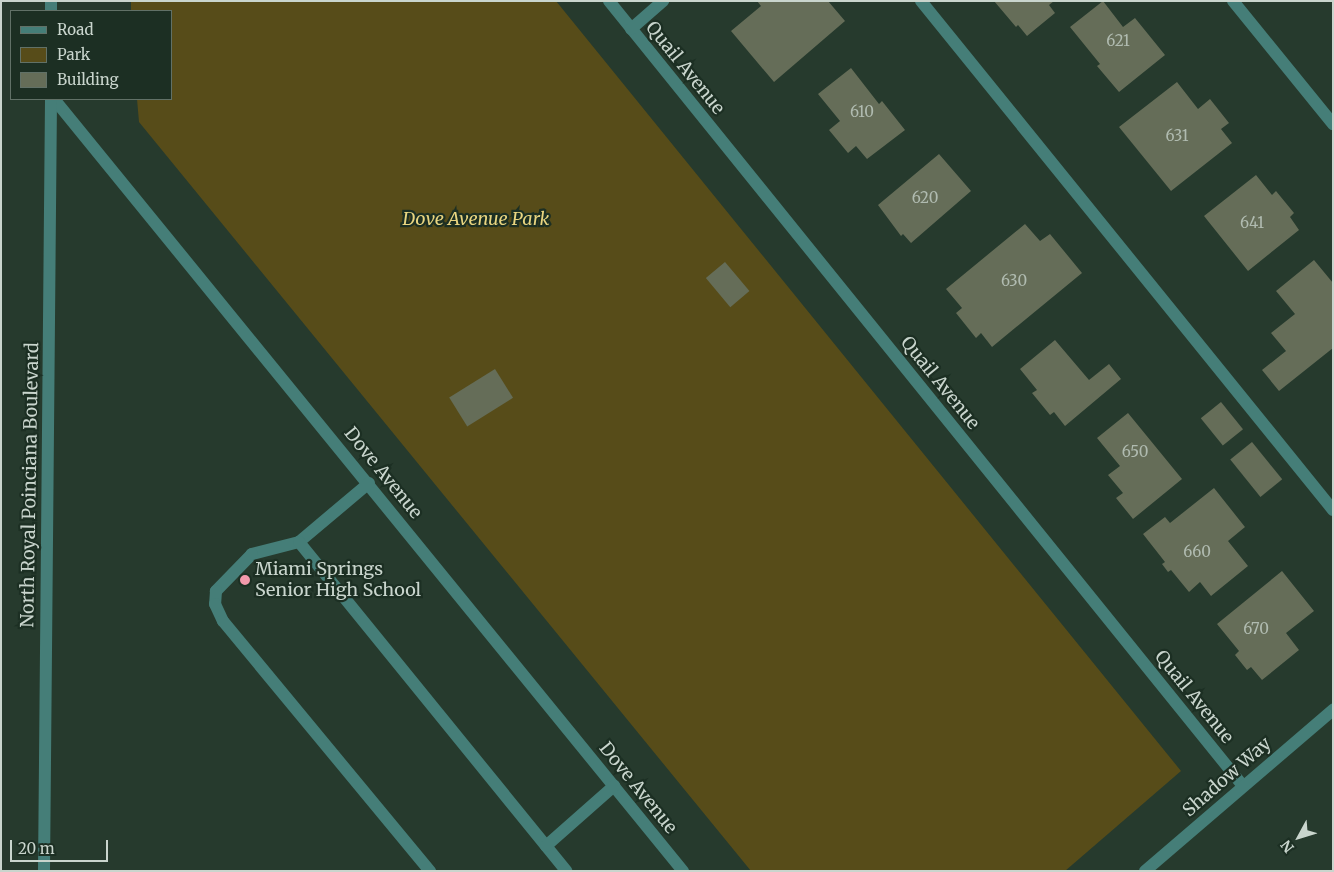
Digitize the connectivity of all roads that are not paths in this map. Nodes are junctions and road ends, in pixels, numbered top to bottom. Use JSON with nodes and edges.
{"nodes":[{"id":1,"x":609,"y":1,"type":"edge"},
{"id":2,"x":663,"y":1,"type":"edge"},
{"id":3,"x":921,"y":1,"type":"edge"},
{"id":4,"x":1233,"y":1,"type":"edge"},
{"id":5,"x":631,"y":29,"type":"junction"},
{"id":6,"x":53,"y":100,"type":"edge"},
{"id":7,"x":54,"y":100,"type":"edge"},
{"id":8,"x":1333,"y":124,"type":"edge"},
{"id":9,"x":369,"y":483,"type":"junction"},
{"id":10,"x":1333,"y":510,"type":"edge"},
{"id":11,"x":299,"y":542,"type":"junction"},
{"id":12,"x":1333,"y":710,"type":"edge"},
{"id":13,"x":614,"y":786,"type":"junction"},
{"id":14,"x":1243,"y":786,"type":"junction"},
{"id":15,"x":546,"y":846,"type":"junction"},
{"id":16,"x":44,"y":871,"type":"edge"},
{"id":17,"x":430,"y":871,"type":"edge"},
{"id":18,"x":566,"y":871,"type":"edge"},
{"id":19,"x":683,"y":871,"type":"edge"},
{"id":20,"x":1145,"y":871,"type":"edge"}],
"edges":[{"from":1,"to":5,"type":"street","name":"Quail Avenue"},
{"from":2,"to":5,"type":"street"},
{"from":3,"to":10,"type":"street"},
{"from":4,"to":8,"type":"street"},
{"from":5,"to":14,"type":"street","name":"Quail Avenue"},
{"from":6,"to":16,"type":"street","name":"North Royal Poinciana Boulevard"},
{"from":7,"to":9,"type":"street","name":"Dove Avenue"},
{"from":9,"to":11,"type":"street"},
{"from":9,"to":13,"type":"street","name":"Dove Avenue"},
{"from":11,"to":15,"type":"street"},
{"from":11,"to":17,"type":"street"},
{"from":12,"to":14,"type":"street","name":"Shadow Way"},
{"from":13,"to":15,"type":"street"},
{"from":13,"to":19,"type":"street","name":"Dove Avenue"},
{"from":14,"to":20,"type":"street","name":"Shadow Way"},
{"from":15,"to":18,"type":"street"}]}
